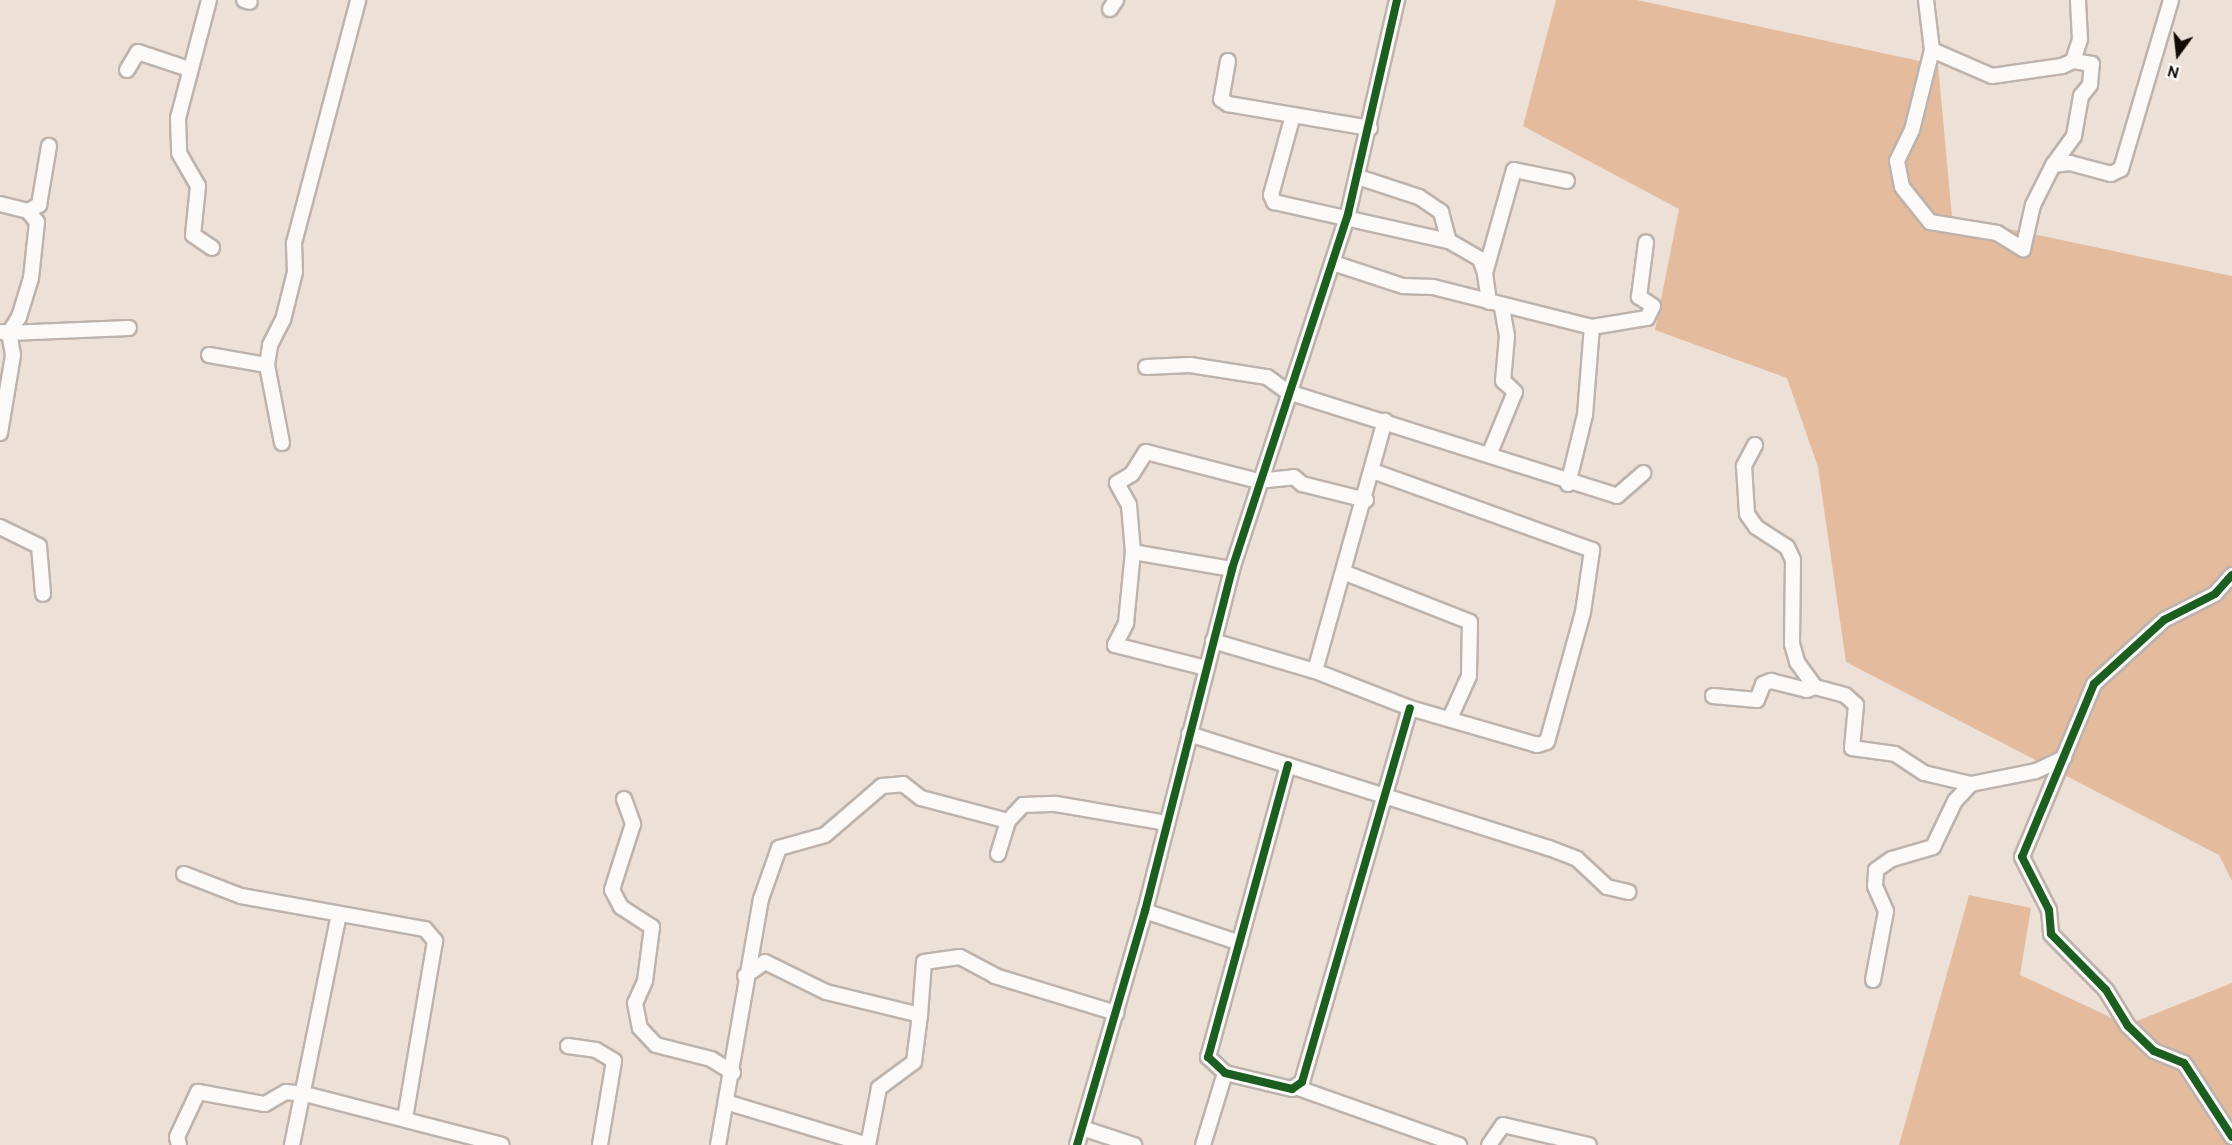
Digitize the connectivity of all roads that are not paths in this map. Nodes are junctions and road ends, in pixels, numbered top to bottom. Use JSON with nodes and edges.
{"nodes":[{"id":1,"x":209,"y":0,"type":"edge"},
{"id":2,"x":358,"y":0,"type":"edge"},
{"id":3,"x":1397,"y":0,"type":"edge"},
{"id":4,"x":1926,"y":0,"type":"edge"},
{"id":5,"x":2078,"y":0,"type":"edge"},
{"id":6,"x":2171,"y":0,"type":"edge"},
{"id":7,"x":1932,"y":50,"type":"junction"},
{"id":8,"x":1228,"y":61,"type":"dead end"},
{"id":9,"x":2073,"y":61,"type":"junction"},
{"id":10,"x":189,"y":69,"type":"junction"},
{"id":11,"x":127,"y":70,"type":"dead end"},
{"id":12,"x":1293,"y":115,"type":"junction"},
{"id":13,"x":1370,"y":128,"type":"junction"},
{"id":14,"x":49,"y":146,"type":"dead end"},
{"id":15,"x":2053,"y":165,"type":"junction"},
{"id":16,"x":1358,"y":177,"type":"junction"},
{"id":17,"x":1567,"y":181,"type":"dead end"},
{"id":18,"x":0,"y":204,"type":"edge"},
{"id":19,"x":28,"y":211,"type":"junction"},
{"id":20,"x":1348,"y":214,"type":"junction"},
{"id":21,"x":1449,"y":241,"type":"junction"},
{"id":22,"x":1646,"y":242,"type":"dead end"},
{"id":23,"x":212,"y":248,"type":"dead end"},
{"id":24,"x":1332,"y":262,"type":"junction"},
{"id":25,"x":1485,"y":273,"type":"junction"},
{"id":26,"x":1495,"y":305,"type":"junction"},
{"id":27,"x":1592,"y":327,"type":"junction"},
{"id":28,"x":129,"y":328,"type":"dead end"},
{"id":29,"x":4,"y":332,"type":"edge"},
{"id":30,"x":209,"y":355,"type":"dead end"},
{"id":31,"x":267,"y":365,"type":"junction"},
{"id":32,"x":1146,"y":367,"type":"dead end"},
{"id":33,"x":1288,"y":392,"type":"junction"},
{"id":34,"x":1385,"y":421,"type":"junction"},
{"id":35,"x":0,"y":433,"type":"edge"},
{"id":36,"x":282,"y":443,"type":"dead end"},
{"id":37,"x":1755,"y":445,"type":"dead end"},
{"id":38,"x":1489,"y":455,"type":"junction"},
{"id":39,"x":1375,"y":472,"type":"junction"},
{"id":40,"x":1643,"y":473,"type":"dead end"},
{"id":41,"x":1258,"y":480,"type":"junction"},
{"id":42,"x":1568,"y":484,"type":"junction"},
{"id":43,"x":1366,"y":500,"type":"junction"},
{"id":44,"x":0,"y":527,"type":"edge"},
{"id":45,"x":1133,"y":552,"type":"junction"},
{"id":46,"x":1232,"y":569,"type":"junction"},
{"id":47,"x":1343,"y":572,"type":"junction"},
{"id":48,"x":2232,"y":575,"type":"edge"},
{"id":49,"x":43,"y":594,"type":"dead end"},
{"id":50,"x":1213,"y":641,"type":"junction"},
{"id":51,"x":1206,"y":668,"type":"junction"},
{"id":52,"x":1315,"y":671,"type":"junction"},
{"id":53,"x":1815,"y":687,"type":"junction"},
{"id":54,"x":1713,"y":696,"type":"dead end"},
{"id":55,"x":1410,"y":708,"type":"junction"},
{"id":56,"x":1450,"y":718,"type":"junction"},
{"id":57,"x":1189,"y":734,"type":"junction"},
{"id":58,"x":2064,"y":758,"type":"junction"},
{"id":59,"x":1288,"y":765,"type":"junction"},
{"id":60,"x":1971,"y":784,"type":"junction"},
{"id":61,"x":1383,"y":796,"type":"junction"},
{"id":62,"x":624,"y":799,"type":"dead end"},
{"id":63,"x":1008,"y":821,"type":"junction"},
{"id":64,"x":1167,"y":823,"type":"junction"},
{"id":65,"x":998,"y":854,"type":"dead end"},
{"id":66,"x":184,"y":874,"type":"dead end"},
{"id":67,"x":1628,"y":892,"type":"dead end"},
{"id":68,"x":1145,"y":910,"type":"junction"},
{"id":69,"x":339,"y":915,"type":"junction"},
{"id":70,"x":1240,"y":943,"type":"junction"},
{"id":71,"x":746,"y":976,"type":"junction"},
{"id":72,"x":1873,"y":980,"type":"dead end"},
{"id":73,"x":1116,"y":1013,"type":"junction"},
{"id":74,"x":920,"y":1015,"type":"junction"},
{"id":75,"x":567,"y":1046,"type":"dead end"},
{"id":76,"x":733,"y":1073,"type":"junction"},
{"id":77,"x":1225,"y":1073,"type":"junction"},
{"id":78,"x":1298,"y":1088,"type":"junction"},
{"id":79,"x":305,"y":1094,"type":"junction"},
{"id":80,"x":729,"y":1103,"type":"junction"},
{"id":81,"x":405,"y":1118,"type":"junction"},
{"id":82,"x":1082,"y":1128,"type":"junction"},
{"id":83,"x":2232,"y":1137,"type":"edge"},
{"id":84,"x":179,"y":1145,"type":"edge"},
{"id":85,"x":292,"y":1145,"type":"edge"},
{"id":86,"x":502,"y":1145,"type":"edge"},
{"id":87,"x":600,"y":1145,"type":"edge"},
{"id":88,"x":718,"y":1145,"type":"edge"},
{"id":89,"x":868,"y":1145,"type":"edge"},
{"id":90,"x":1077,"y":1145,"type":"edge"},
{"id":91,"x":1134,"y":1145,"type":"edge"},
{"id":92,"x":1203,"y":1145,"type":"edge"},
{"id":93,"x":1458,"y":1145,"type":"edge"},
{"id":94,"x":1490,"y":1145,"type":"edge"},
{"id":95,"x":1584,"y":1145,"type":"edge"}],
"edges":[{"from":1,"to":10,"type":"street"},
{"from":2,"to":31,"type":"street"},
{"from":3,"to":13,"type":"street"},
{"from":4,"to":7,"type":"street"},
{"from":5,"to":9,"type":"street"},
{"from":6,"to":15,"type":"street"},
{"from":7,"to":9,"type":"street"},
{"from":7,"to":15,"type":"street"},
{"from":8,"to":12,"type":"street"},
{"from":9,"to":15,"type":"street"},
{"from":10,"to":11,"type":"street"},
{"from":10,"to":23,"type":"street"},
{"from":12,"to":13,"type":"street"},
{"from":12,"to":20,"type":"street"},
{"from":13,"to":16,"type":"street"},
{"from":14,"to":19,"type":"street"},
{"from":16,"to":20,"type":"street"},
{"from":16,"to":21,"type":"street"},
{"from":17,"to":25,"type":"street"},
{"from":18,"to":19,"type":"street"},
{"from":19,"to":29,"type":"street"},
{"from":20,"to":21,"type":"street"},
{"from":20,"to":24,"type":"street"},
{"from":21,"to":25,"type":"street"},
{"from":22,"to":27,"type":"street"},
{"from":24,"to":26,"type":"street"},
{"from":24,"to":33,"type":"street"},
{"from":25,"to":26,"type":"street"},
{"from":26,"to":27,"type":"street"},
{"from":26,"to":38,"type":"street"},
{"from":27,"to":42,"type":"street"},
{"from":28,"to":29,"type":"street"},
{"from":29,"to":35,"type":"street"},
{"from":30,"to":31,"type":"street"},
{"from":31,"to":36,"type":"street"},
{"from":32,"to":33,"type":"street"},
{"from":33,"to":34,"type":"street"},
{"from":33,"to":41,"type":"street"},
{"from":34,"to":38,"type":"street"},
{"from":34,"to":39,"type":"street"},
{"from":37,"to":53,"type":"street"},
{"from":38,"to":42,"type":"street"},
{"from":39,"to":43,"type":"street"},
{"from":39,"to":56,"type":"street"},
{"from":40,"to":42,"type":"street"},
{"from":41,"to":43,"type":"street"},
{"from":41,"to":45,"type":"street"},
{"from":41,"to":46,"type":"street"},
{"from":43,"to":47,"type":"street"},
{"from":44,"to":49,"type":"street"},
{"from":45,"to":46,"type":"street"},
{"from":45,"to":51,"type":"street"},
{"from":46,"to":50,"type":"street"},
{"from":47,"to":52,"type":"street"},
{"from":47,"to":56,"type":"street"},
{"from":48,"to":58,"type":"street"},
{"from":50,"to":51,"type":"street"},
{"from":50,"to":52,"type":"street"},
{"from":51,"to":57,"type":"street"},
{"from":52,"to":55,"type":"street"},
{"from":53,"to":54,"type":"street"},
{"from":53,"to":60,"type":"street"},
{"from":55,"to":56,"type":"street"},
{"from":55,"to":61,"type":"street"},
{"from":57,"to":59,"type":"street"},
{"from":57,"to":64,"type":"street"},
{"from":58,"to":60,"type":"street"},
{"from":58,"to":83,"type":"street"},
{"from":59,"to":61,"type":"street"},
{"from":59,"to":70,"type":"street"},
{"from":60,"to":72,"type":"street"},
{"from":61,"to":67,"type":"street"},
{"from":61,"to":78,"type":"street"},
{"from":62,"to":76,"type":"street"},
{"from":63,"to":64,"type":"street"},
{"from":63,"to":65,"type":"street"},
{"from":63,"to":71,"type":"street"},
{"from":64,"to":68,"type":"street"},
{"from":66,"to":69,"type":"street"},
{"from":68,"to":70,"type":"street"},
{"from":68,"to":73,"type":"street"},
{"from":69,"to":79,"type":"street"},
{"from":69,"to":81,"type":"street"},
{"from":70,"to":77,"type":"street"},
{"from":71,"to":74,"type":"street"},
{"from":71,"to":76,"type":"street"},
{"from":73,"to":74,"type":"street"},
{"from":73,"to":82,"type":"street"},
{"from":74,"to":89,"type":"street"},
{"from":75,"to":87,"type":"street"},
{"from":76,"to":80,"type":"street"},
{"from":77,"to":78,"type":"street"},
{"from":77,"to":92,"type":"street"},
{"from":78,"to":93,"type":"street"},
{"from":79,"to":81,"type":"street"},
{"from":79,"to":84,"type":"street"},
{"from":79,"to":85,"type":"street"},
{"from":80,"to":88,"type":"street"},
{"from":80,"to":89,"type":"street"},
{"from":81,"to":86,"type":"street"},
{"from":82,"to":90,"type":"street"},
{"from":82,"to":91,"type":"street"},
{"from":94,"to":95,"type":"street"}]}
